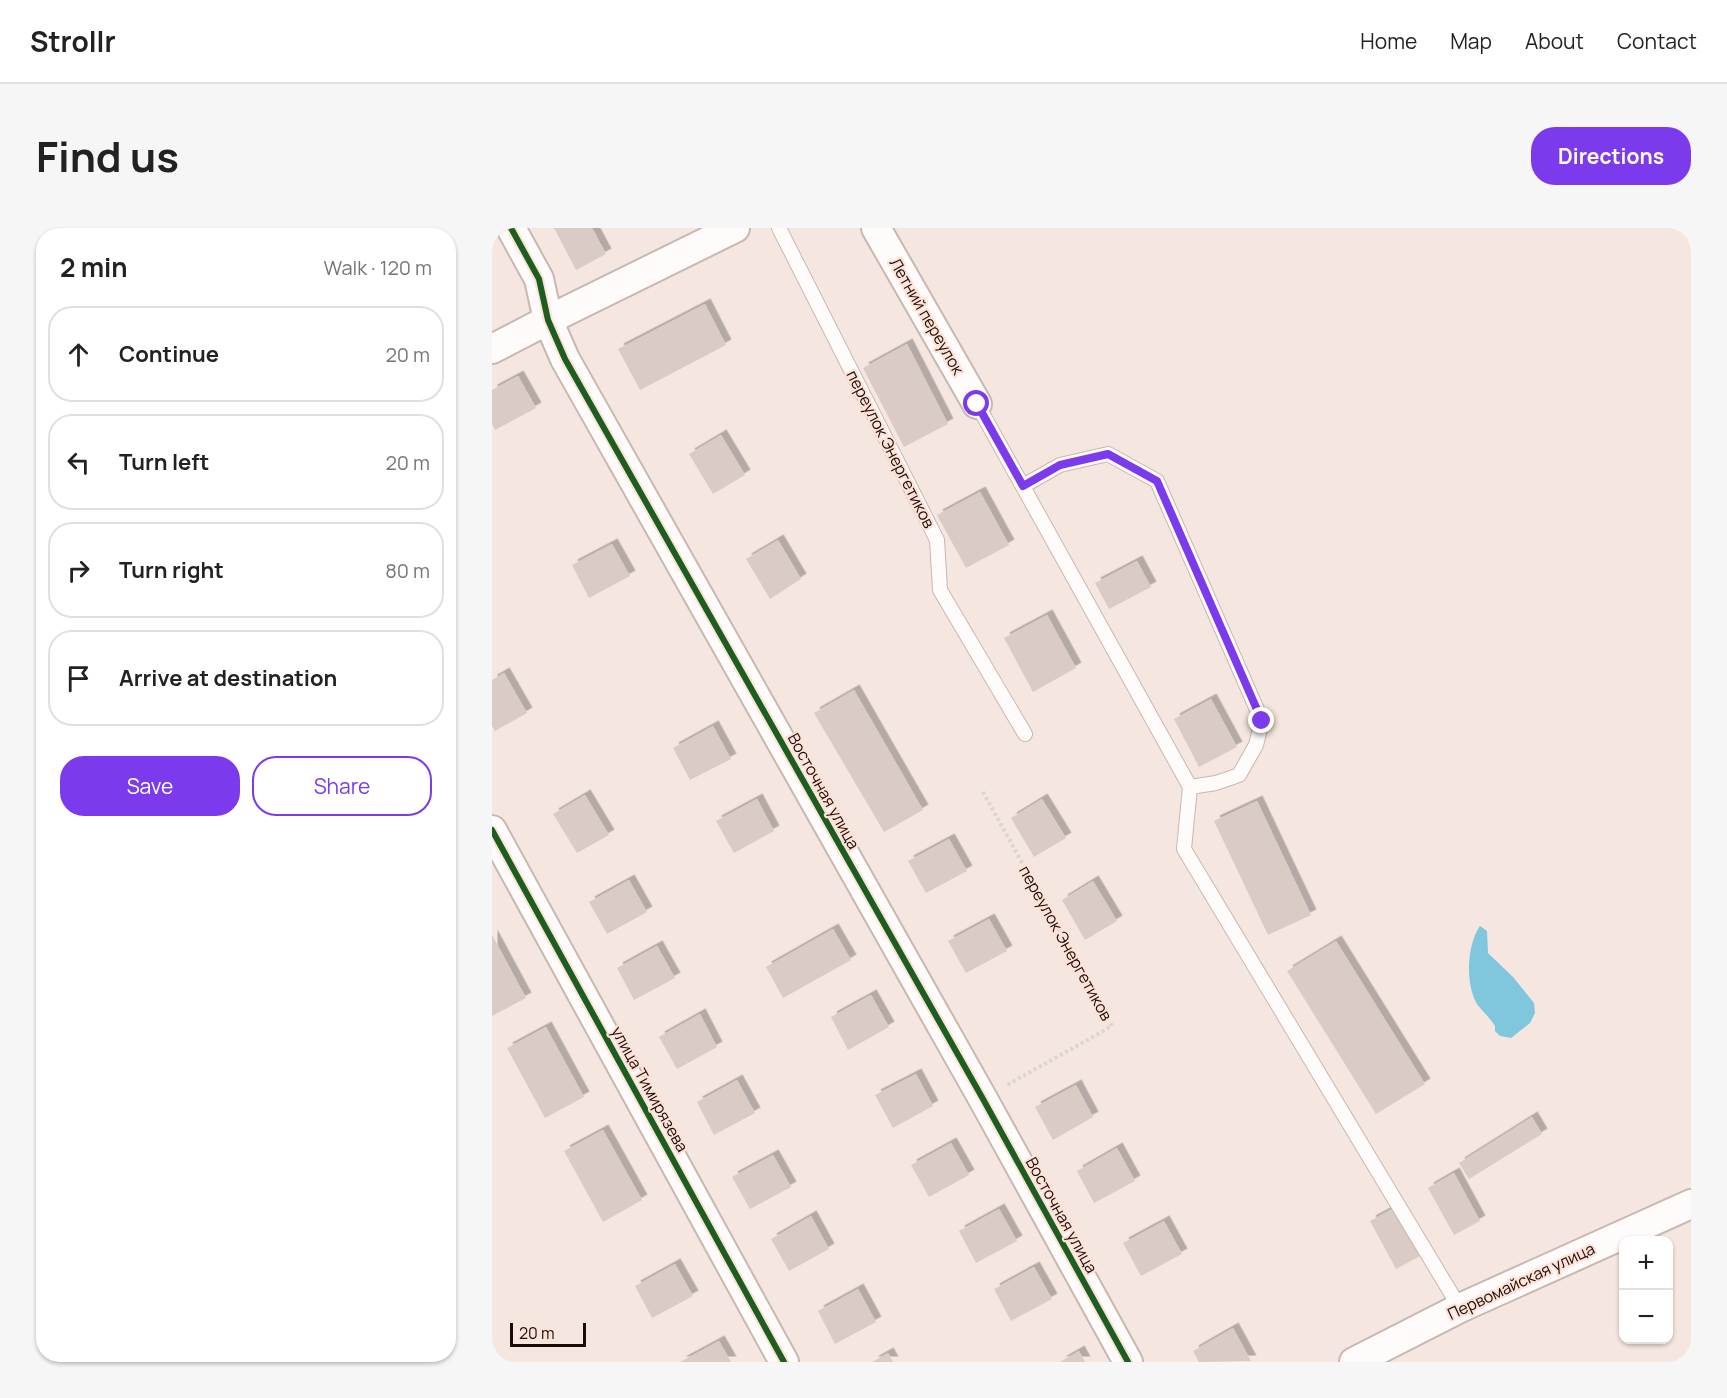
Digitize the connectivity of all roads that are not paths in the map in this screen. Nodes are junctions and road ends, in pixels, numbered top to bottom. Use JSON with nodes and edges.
{"nodes":[{"id":1,"x":511,"y":228,"type":"edge"},
{"id":2,"x":735,"y":228,"type":"edge"},
{"id":3,"x":779,"y":228,"type":"edge"},
{"id":4,"x":876,"y":228,"type":"edge"},
{"id":5,"x":548,"y":320,"type":"junction"},
{"id":6,"x":492,"y":349,"type":"edge"},
{"id":7,"x":977,"y":404,"type":"joint"},
{"id":8,"x":1023,"y":486,"type":"junction"},
{"id":9,"x":1025,"y":734,"type":"dead end"},
{"id":10,"x":1190,"y":787,"type":"junction"},
{"id":11,"x":492,"y":830,"type":"edge"},
{"id":12,"x":1691,"y":1204,"type":"edge"},
{"id":13,"x":1460,"y":1308,"type":"junction"},
{"id":14,"x":784,"y":1362,"type":"edge"},
{"id":15,"x":1128,"y":1362,"type":"edge"},
{"id":16,"x":1354,"y":1362,"type":"edge"}],
"edges":[{"from":1,"to":5,"type":"street","name":"Восточная улица"},
{"from":2,"to":5,"type":"street"},
{"from":3,"to":9,"type":"lane","name":"переулок Энергетиков"},
{"from":4,"to":7,"type":"street","name":"Летний переулок"},
{"from":5,"to":6,"type":"street"},
{"from":5,"to":15,"type":"street","name":"Восточная улица"},
{"from":7,"to":8,"type":"lane"},
{"from":8,"to":10,"type":"lane"},
{"from":8,"to":10,"type":"lane"},
{"from":10,"to":13,"type":"lane"},
{"from":11,"to":14,"type":"street","name":"улица Тимирязева"},
{"from":12,"to":13,"type":"street","name":"Первомайская улица"},
{"from":13,"to":16,"type":"street","name":"Первомайская улица"}]}
